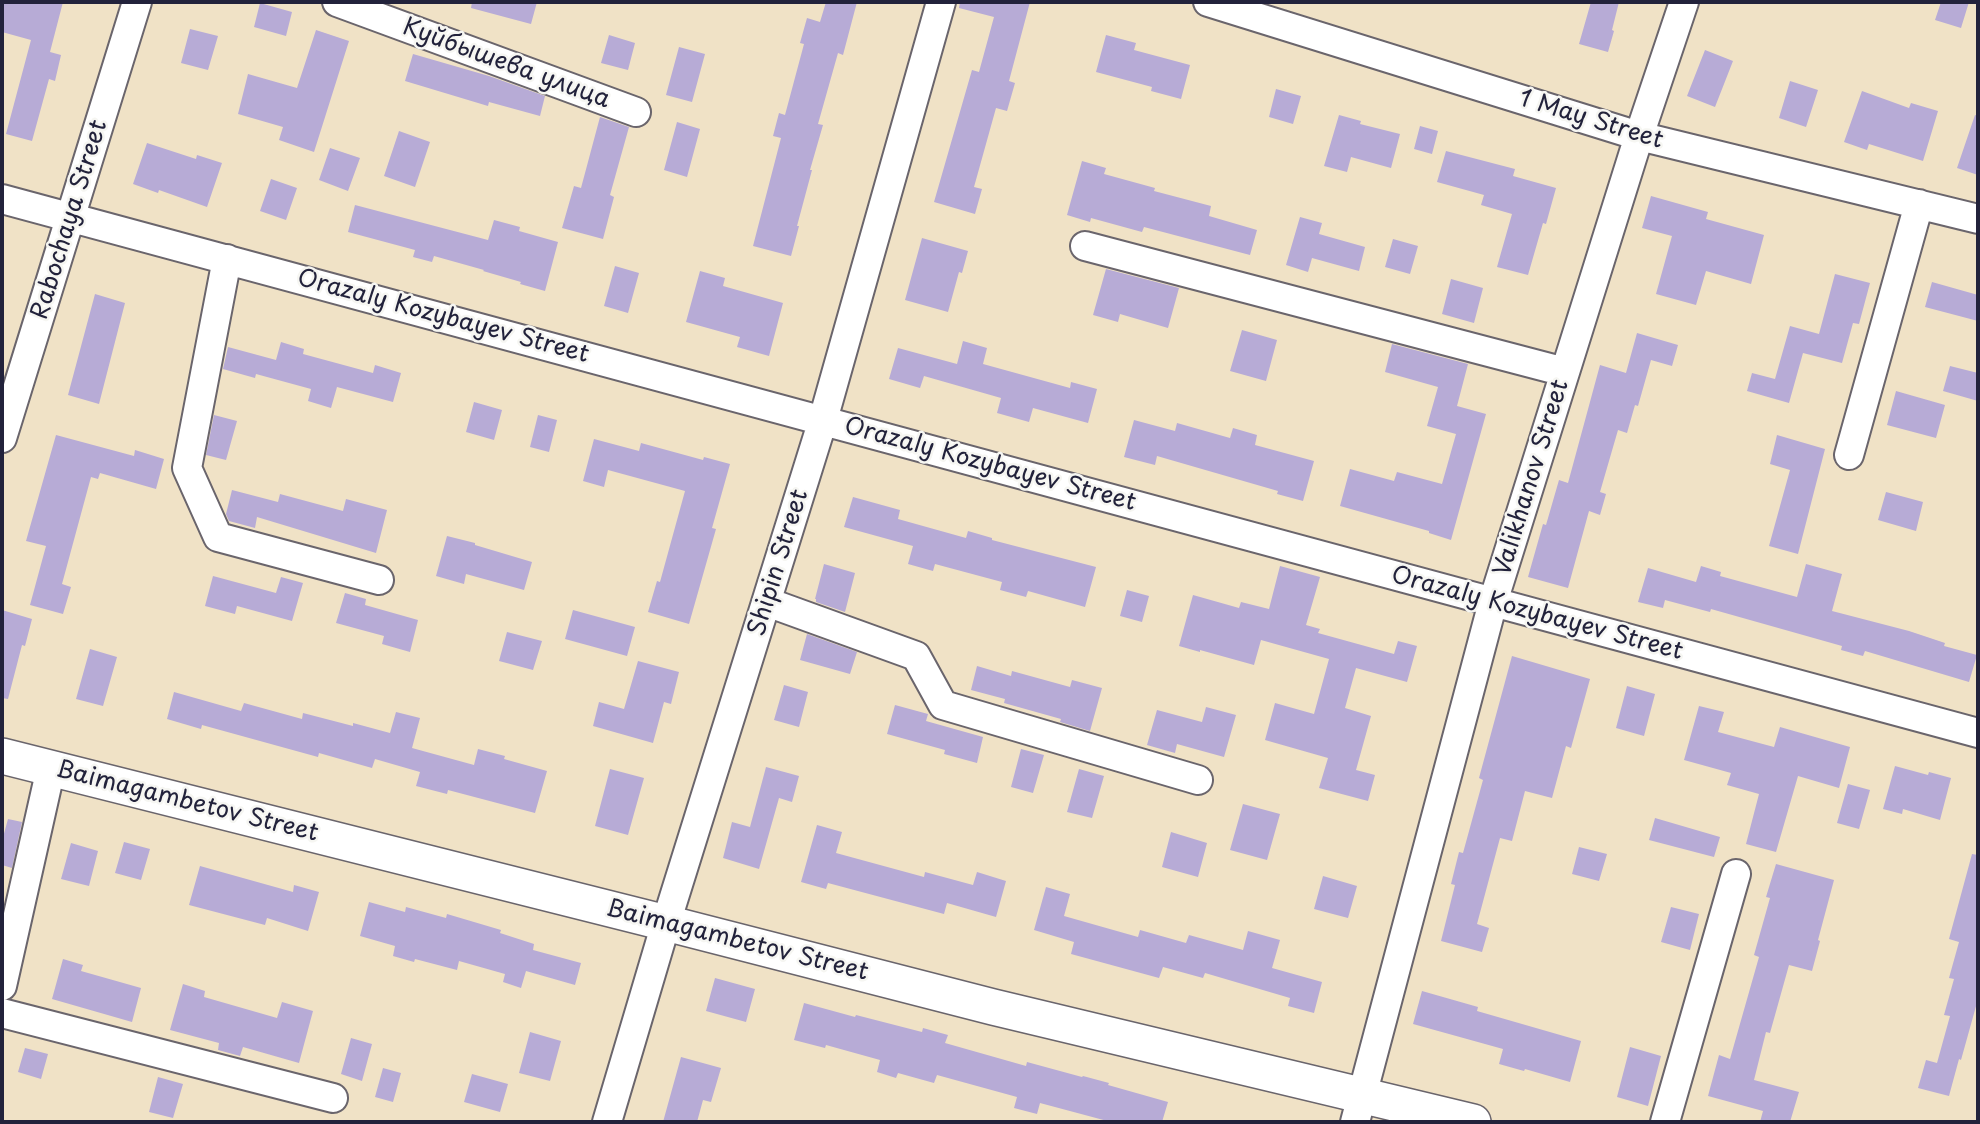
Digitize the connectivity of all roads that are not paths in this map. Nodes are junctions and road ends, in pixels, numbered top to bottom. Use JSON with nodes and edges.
{"nodes":[{"id":1,"x":137,"y":2,"type":"edge"},
{"id":2,"x":337,"y":2,"type":"edge"},
{"id":3,"x":941,"y":2,"type":"edge"},
{"id":4,"x":1208,"y":2,"type":"edge"},
{"id":5,"x":1684,"y":2,"type":"edge"},
{"id":6,"x":636,"y":112,"type":"dead end"},
{"id":7,"x":1639,"y":136,"type":"junction"},
{"id":8,"x":2,"y":199,"type":"edge"},
{"id":9,"x":1920,"y":204,"type":"junction"},
{"id":10,"x":72,"y":217,"type":"junction"},
{"id":11,"x":1978,"y":219,"type":"edge"},
{"id":12,"x":1085,"y":246,"type":"dead end"},
{"id":13,"x":228,"y":259,"type":"junction"},
{"id":14,"x":1565,"y":372,"type":"junction"},
{"id":15,"x":823,"y":420,"type":"junction"},
{"id":16,"x":2,"y":438,"type":"edge"},
{"id":17,"x":1849,"y":454,"type":"dead end"},
{"id":18,"x":379,"y":580,"type":"dead end"},
{"id":19,"x":767,"y":602,"type":"junction"},
{"id":20,"x":1493,"y":602,"type":"junction"},
{"id":21,"x":1978,"y":733,"type":"edge"},
{"id":22,"x":2,"y":756,"type":"edge"},
{"id":23,"x":51,"y":768,"type":"junction"},
{"id":24,"x":1198,"y":780,"type":"dead end"},
{"id":25,"x":1736,"y":874,"type":"dead end"},
{"id":26,"x":666,"y":923,"type":"junction"},
{"id":27,"x":2,"y":986,"type":"edge"},
{"id":28,"x":2,"y":1013,"type":"edge"},
{"id":29,"x":333,"y":1098,"type":"dead end"},
{"id":30,"x":1358,"y":1108,"type":"edge"},
{"id":31,"x":607,"y":1122,"type":"edge"},
{"id":32,"x":1473,"y":1122,"type":"edge"},
{"id":33,"x":1665,"y":1122,"type":"edge"}],
"edges":[{"from":1,"to":10,"type":"street","name":"Rabochaya Street"},
{"from":2,"to":6,"type":"street","name":"Куйбышева улица"},
{"from":3,"to":15,"type":"street","name":"Shipin Street"},
{"from":4,"to":7,"type":"street","name":"1 May Street"},
{"from":5,"to":7,"type":"street","name":"Valikhanov Street"},
{"from":7,"to":9,"type":"street","name":"1 May Street"},
{"from":7,"to":14,"type":"street","name":"Valikhanov Street"},
{"from":8,"to":10,"type":"street","name":"Orazaly Kozybayev Street"},
{"from":9,"to":11,"type":"street","name":"1 May Street"},
{"from":9,"to":17,"type":"street"},
{"from":10,"to":13,"type":"street","name":"Orazaly Kozybayev Street"},
{"from":10,"to":16,"type":"street","name":"Rabochaya Street"},
{"from":12,"to":14,"type":"street"},
{"from":13,"to":15,"type":"street","name":"Orazaly Kozybayev Street"},
{"from":13,"to":18,"type":"street"},
{"from":14,"to":20,"type":"street","name":"Valikhanov Street"},
{"from":15,"to":19,"type":"street","name":"Shipin Street"},
{"from":15,"to":20,"type":"street","name":"Orazaly Kozybayev Street"},
{"from":19,"to":24,"type":"street"},
{"from":19,"to":26,"type":"street","name":"Shipin Street"},
{"from":20,"to":21,"type":"street","name":"Orazaly Kozybayev Street"},
{"from":20,"to":30,"type":"street","name":"Valikhanov Street"},
{"from":22,"to":23,"type":"main road","name":"Baimagambetov Street"},
{"from":23,"to":26,"type":"main road","name":"Baimagambetov Street"},
{"from":23,"to":27,"type":"street"},
{"from":25,"to":33,"type":"street"},
{"from":26,"to":30,"type":"main road","name":"Baimagambetov Street"},
{"from":26,"to":31,"type":"street","name":"Shipin Street"},
{"from":28,"to":29,"type":"street"},
{"from":30,"to":32,"type":"main road","name":"Baimagambetov Street"}]}
